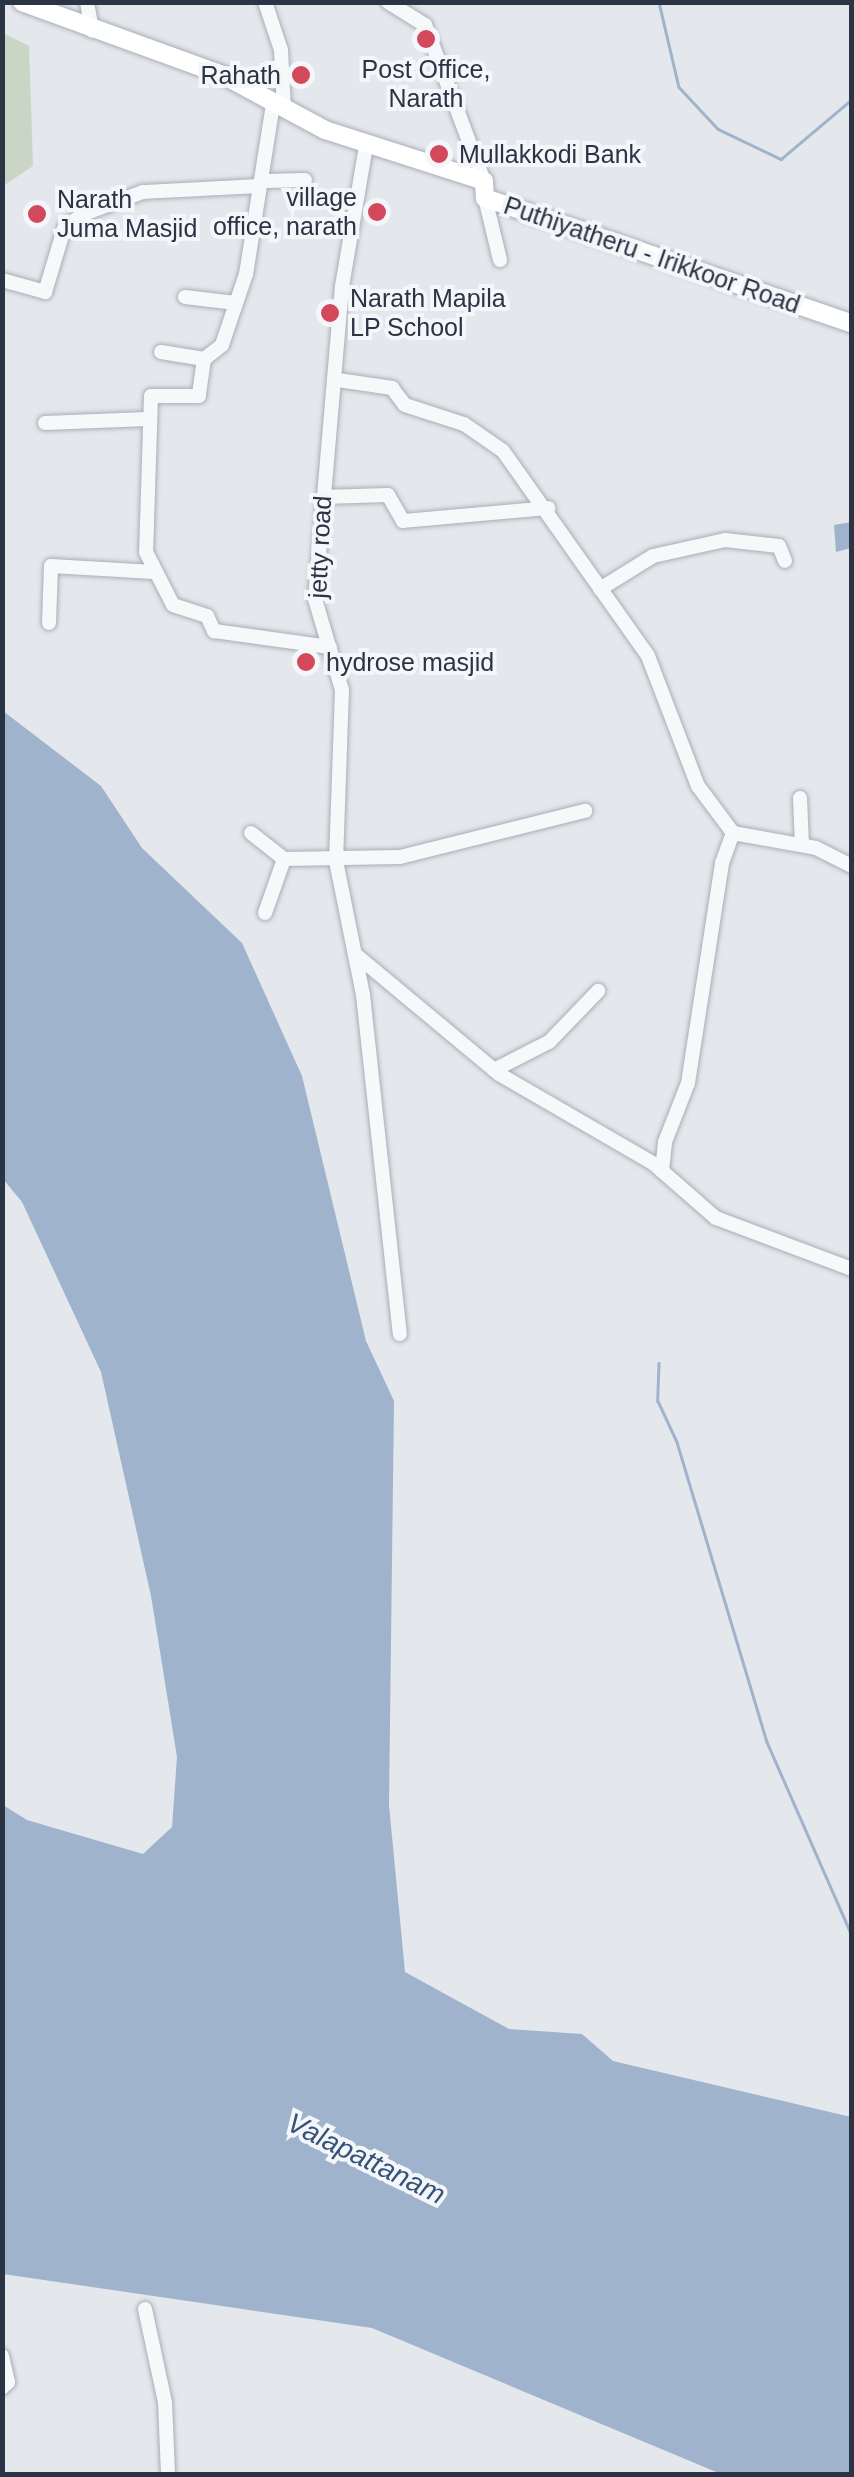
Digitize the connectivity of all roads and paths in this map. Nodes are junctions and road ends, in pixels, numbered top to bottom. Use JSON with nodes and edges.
{"nodes":[{"id":1,"x":22,"y":2,"type":"edge"},
{"id":2,"x":87,"y":2,"type":"edge"},
{"id":3,"x":265,"y":2,"type":"edge"},
{"id":4,"x":388,"y":2,"type":"edge"},
{"id":5,"x":92,"y":31,"type":"junction"},
{"id":6,"x":279,"y":107,"type":"junction"},
{"id":7,"x":366,"y":146,"type":"junction"},
{"id":8,"x":305,"y":180,"type":"dead end"},
{"id":9,"x":261,"y":184,"type":"junction"},
{"id":10,"x":485,"y":190,"type":"junction"},
{"id":11,"x":500,"y":260,"type":"dead end"},
{"id":12,"x":2,"y":280,"type":"edge"},
{"id":13,"x":185,"y":296,"type":"dead end"},
{"id":14,"x":236,"y":302,"type":"junction"},
{"id":15,"x":852,"y":324,"type":"edge"},
{"id":16,"x":161,"y":352,"type":"dead end"},
{"id":17,"x":204,"y":359,"type":"junction"},
{"id":18,"x":338,"y":380,"type":"junction"},
{"id":19,"x":148,"y":419,"type":"junction"},
{"id":20,"x":46,"y":424,"type":"dead end"},
{"id":21,"x":324,"y":497,"type":"junction"},
{"id":22,"x":548,"y":508,"type":"junction"},
{"id":23,"x":786,"y":561,"type":"dead end"},
{"id":24,"x":154,"y":572,"type":"junction"},
{"id":25,"x":600,"y":590,"type":"junction"},
{"id":26,"x":49,"y":624,"type":"dead end"},
{"id":27,"x":330,"y":647,"type":"junction"},
{"id":28,"x":800,"y":798,"type":"dead end"},
{"id":29,"x":585,"y":811,"type":"dead end"},
{"id":30,"x":251,"y":833,"type":"dead end"},
{"id":31,"x":733,"y":833,"type":"junction"},
{"id":32,"x":802,"y":845,"type":"junction"},
{"id":33,"x":284,"y":859,"type":"junction"},
{"id":34,"x":336,"y":861,"type":"junction"},
{"id":35,"x":852,"y":866,"type":"edge"},
{"id":36,"x":265,"y":912,"type":"dead end"},
{"id":37,"x":350,"y":944,"type":"junction"},
{"id":38,"x":598,"y":990,"type":"dead end"},
{"id":39,"x":494,"y":1070,"type":"junction"},
{"id":40,"x":662,"y":1170,"type":"junction"},
{"id":41,"x":852,"y":1270,"type":"edge"},
{"id":42,"x":400,"y":1334,"type":"dead end"},
{"id":43,"x":145,"y":2310,"type":"dead end"},
{"id":44,"x":2,"y":2356,"type":"edge"},
{"id":45,"x":2,"y":2388,"type":"edge"},
{"id":46,"x":168,"y":2474,"type":"edge"}],
"edges":[{"from":1,"to":5,"type":"main road","name":"Puthiyatheru - Irikkoor Road"},
{"from":2,"to":5,"type":"street"},
{"from":3,"to":6,"type":"street"},
{"from":4,"to":10,"type":"street"},
{"from":5,"to":6,"type":"main road","name":"Puthiyatheru - Irikkoor Road"},
{"from":6,"to":7,"type":"main road","name":"Puthiyatheru - Irikkoor Road"},
{"from":6,"to":9,"type":"street"},
{"from":7,"to":10,"type":"main road","name":"Puthiyatheru - Irikkoor Road"},
{"from":7,"to":18,"type":"street","name":"jetty road"},
{"from":8,"to":9,"type":"street"},
{"from":9,"to":12,"type":"street"},
{"from":9,"to":14,"type":"street"},
{"from":10,"to":11,"type":"street"},
{"from":10,"to":15,"type":"main road","name":"Puthiyatheru - Irikkoor Road"},
{"from":13,"to":14,"type":"street"},
{"from":14,"to":17,"type":"street"},
{"from":16,"to":17,"type":"street"},
{"from":17,"to":19,"type":"street"},
{"from":18,"to":21,"type":"street","name":"jetty road"},
{"from":18,"to":22,"type":"street"},
{"from":19,"to":20,"type":"street"},
{"from":19,"to":24,"type":"street"},
{"from":21,"to":22,"type":"street"},
{"from":21,"to":27,"type":"street","name":"jetty road"},
{"from":22,"to":25,"type":"street"},
{"from":23,"to":25,"type":"street"},
{"from":24,"to":26,"type":"street"},
{"from":24,"to":27,"type":"street"},
{"from":25,"to":31,"type":"street"},
{"from":27,"to":34,"type":"street","name":"jetty road"},
{"from":28,"to":32,"type":"street"},
{"from":29,"to":34,"type":"street"},
{"from":30,"to":33,"type":"street"},
{"from":31,"to":32,"type":"street"},
{"from":31,"to":40,"type":"street"},
{"from":32,"to":35,"type":"street"},
{"from":33,"to":34,"type":"street"},
{"from":33,"to":36,"type":"street"},
{"from":34,"to":37,"type":"street","name":"jetty road"},
{"from":37,"to":39,"type":"street"},
{"from":37,"to":42,"type":"street","name":"jetty road"},
{"from":38,"to":39,"type":"street"},
{"from":39,"to":40,"type":"street"},
{"from":40,"to":41,"type":"street"},
{"from":43,"to":46,"type":"street"},
{"from":44,"to":45,"type":"street"}]}
